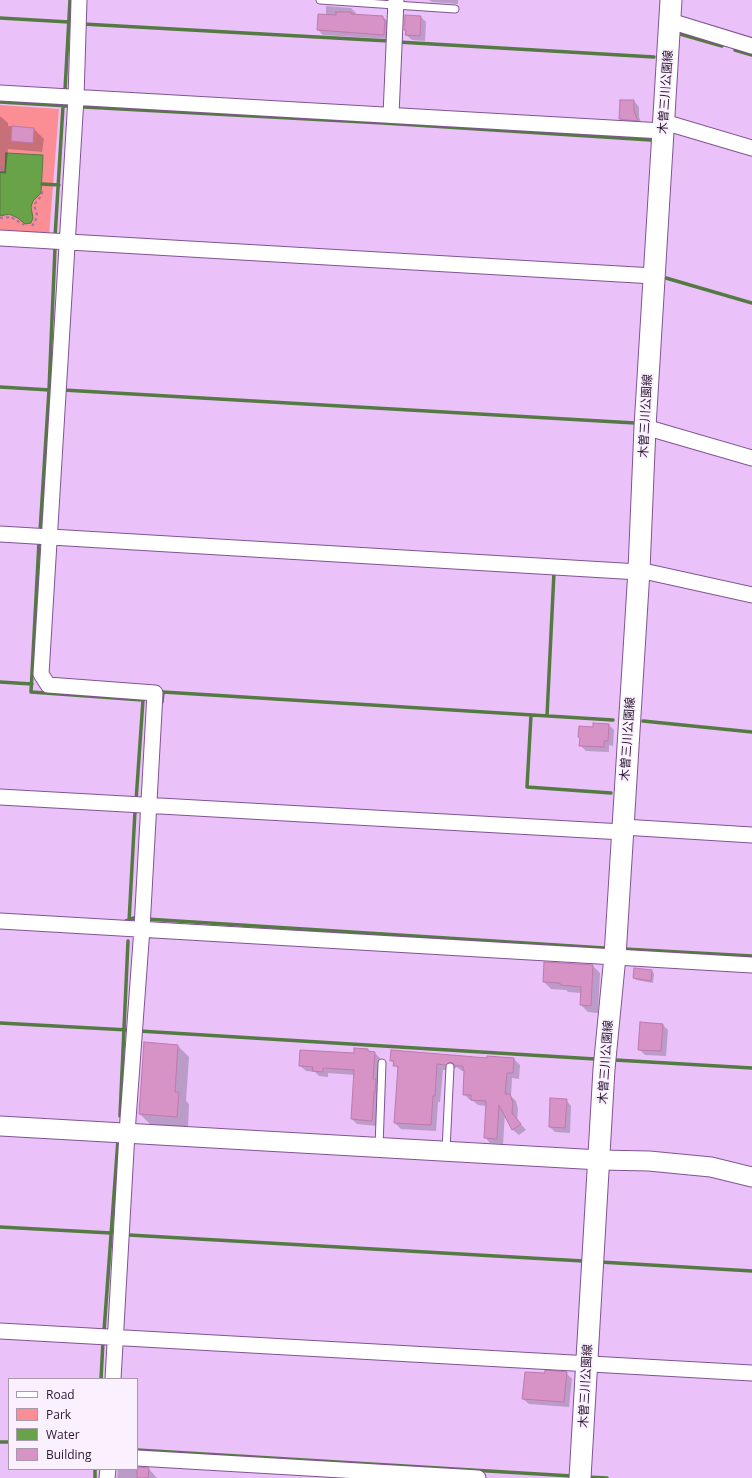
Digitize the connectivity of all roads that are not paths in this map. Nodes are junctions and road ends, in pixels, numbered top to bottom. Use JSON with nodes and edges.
{"nodes":[{"id":1,"x":79,"y":0,"type":"edge"},
{"id":2,"x":320,"y":0,"type":"edge"},
{"id":3,"x":672,"y":0,"type":"edge"},
{"id":4,"x":396,"y":3,"type":"edge"},
{"id":5,"x":455,"y":9,"type":"dead end"},
{"id":6,"x":670,"y":21,"type":"junction"},
{"id":7,"x":752,"y":46,"type":"edge"},
{"id":8,"x":0,"y":93,"type":"edge"},
{"id":9,"x":76,"y":98,"type":"junction"},
{"id":10,"x":391,"y":115,"type":"junction"},
{"id":11,"x":663,"y":127,"type":"junction"},
{"id":12,"x":752,"y":148,"type":"edge"},
{"id":13,"x":0,"y":238,"type":"edge"},
{"id":14,"x":67,"y":241,"type":"junction"},
{"id":15,"x":654,"y":276,"type":"junction"},
{"id":16,"x":645,"y":427,"type":"junction"},
{"id":17,"x":752,"y":458,"type":"edge"},
{"id":18,"x":0,"y":534,"type":"edge"},
{"id":19,"x":48,"y":536,"type":"junction"},
{"id":20,"x":639,"y":571,"type":"junction"},
{"id":21,"x":752,"y":595,"type":"edge"},
{"id":22,"x":0,"y":797,"type":"edge"},
{"id":23,"x":150,"y":806,"type":"junction"},
{"id":24,"x":623,"y":830,"type":"junction"},
{"id":25,"x":752,"y":835,"type":"edge"},
{"id":26,"x":0,"y":920,"type":"edge"},
{"id":27,"x":142,"y":928,"type":"junction"},
{"id":28,"x":615,"y":956,"type":"junction"},
{"id":29,"x":752,"y":965,"type":"edge"},
{"id":30,"x":382,"y":1063,"type":"dead end"},
{"id":31,"x":450,"y":1067,"type":"dead end"},
{"id":32,"x":0,"y":1126,"type":"edge"},
{"id":33,"x":128,"y":1133,"type":"junction"},
{"id":34,"x":379,"y":1147,"type":"junction"},
{"id":35,"x":446,"y":1151,"type":"junction"},
{"id":36,"x":600,"y":1160,"type":"junction"},
{"id":37,"x":749,"y":1176,"type":"edge"},
{"id":38,"x":0,"y":1331,"type":"edge"},
{"id":39,"x":116,"y":1337,"type":"junction"},
{"id":40,"x":587,"y":1365,"type":"junction"},
{"id":41,"x":752,"y":1373,"type":"edge"},
{"id":42,"x":113,"y":1378,"type":"edge"},
{"id":43,"x":138,"y":1458,"type":"edge"},
{"id":44,"x":478,"y":1478,"type":"edge"},
{"id":45,"x":580,"y":1478,"type":"edge"}],
"edges":[{"from":1,"to":9,"type":"street"},
{"from":2,"to":4,"type":"lane"},
{"from":3,"to":6,"type":"main road","name":"木曽三川公園線"},
{"from":4,"to":5,"type":"lane"},
{"from":4,"to":10,"type":"street"},
{"from":6,"to":7,"type":"street"},
{"from":6,"to":11,"type":"main road","name":"木曽三川公園線"},
{"from":8,"to":9,"type":"street"},
{"from":9,"to":10,"type":"street"},
{"from":9,"to":14,"type":"street"},
{"from":10,"to":11,"type":"street"},
{"from":11,"to":12,"type":"street"},
{"from":11,"to":15,"type":"main road","name":"木曽三川公園線"},
{"from":13,"to":14,"type":"street"},
{"from":14,"to":15,"type":"street"},
{"from":14,"to":19,"type":"street"},
{"from":15,"to":16,"type":"main road","name":"木曽三川公園線"},
{"from":16,"to":17,"type":"street"},
{"from":16,"to":20,"type":"main road","name":"木曽三川公園線"},
{"from":18,"to":19,"type":"street"},
{"from":19,"to":20,"type":"street"},
{"from":19,"to":23,"type":"street"},
{"from":20,"to":21,"type":"street"},
{"from":20,"to":24,"type":"main road","name":"木曽三川公園線"},
{"from":22,"to":23,"type":"street"},
{"from":23,"to":24,"type":"street"},
{"from":23,"to":27,"type":"street"},
{"from":24,"to":25,"type":"street"},
{"from":24,"to":28,"type":"main road","name":"木曽三川公園線"},
{"from":26,"to":27,"type":"street"},
{"from":27,"to":28,"type":"street"},
{"from":27,"to":33,"type":"street"},
{"from":28,"to":29,"type":"street"},
{"from":28,"to":36,"type":"main road","name":"木曽三川公園線"},
{"from":30,"to":34,"type":"lane"},
{"from":31,"to":35,"type":"lane"},
{"from":32,"to":33,"type":"street"},
{"from":33,"to":34,"type":"street"},
{"from":33,"to":39,"type":"street"},
{"from":34,"to":35,"type":"street"},
{"from":35,"to":36,"type":"street"},
{"from":36,"to":37,"type":"street"},
{"from":36,"to":40,"type":"main road","name":"木曽三川公園線"},
{"from":38,"to":39,"type":"street"},
{"from":39,"to":40,"type":"street"},
{"from":39,"to":42,"type":"street"},
{"from":40,"to":41,"type":"street"},
{"from":40,"to":45,"type":"main road","name":"木曽三川公園線"},
{"from":43,"to":44,"type":"street"}]}
